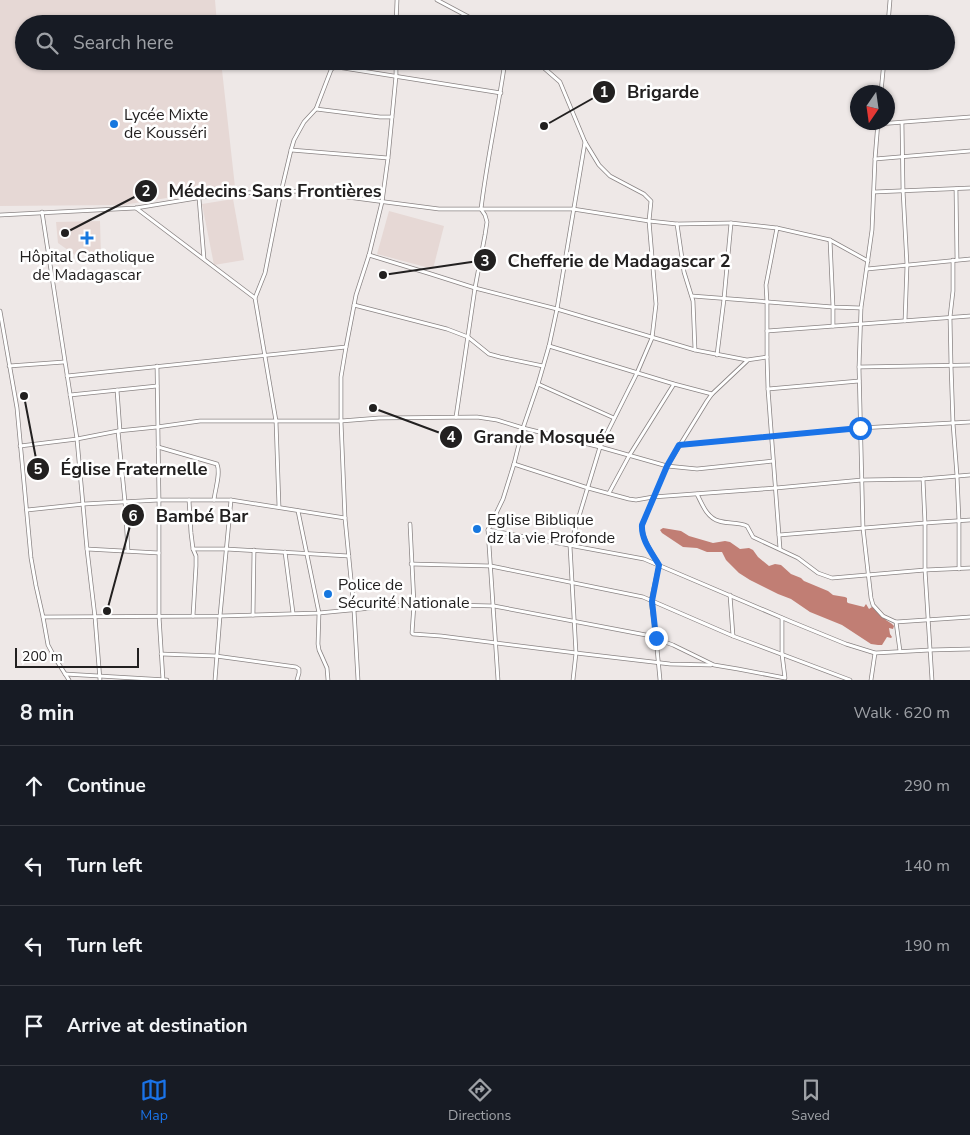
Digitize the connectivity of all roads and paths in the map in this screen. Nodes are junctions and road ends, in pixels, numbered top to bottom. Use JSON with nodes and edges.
{"nodes":[{"id":1,"x":396,"y":0,"type":"edge"},
{"id":2,"x":437,"y":0,"type":"edge"},
{"id":3,"x":890,"y":0,"type":"edge"},
{"id":4,"x":396,"y":15,"type":"edge"},
{"id":5,"x":465,"y":15,"type":"edge"},
{"id":6,"x":889,"y":15,"type":"edge"},
{"id":7,"x":331,"y":70,"type":"edge"},
{"id":8,"x":357,"y":70,"type":"edge"},
{"id":9,"x":396,"y":70,"type":"edge"},
{"id":10,"x":504,"y":70,"type":"edge"},
{"id":11,"x":546,"y":70,"type":"edge"},
{"id":12,"x":883,"y":70,"type":"edge"},
{"id":13,"x":396,"y":76,"type":"junction"},
{"id":14,"x":882,"y":85,"type":"edge"},
{"id":15,"x":501,"y":93,"type":"junction"},
{"id":16,"x":316,"y":109,"type":"junction"},
{"id":17,"x":392,"y":117,"type":"junction"},
{"id":18,"x":970,"y":117,"type":"edge"},
{"id":19,"x":895,"y":123,"type":"edge"},
{"id":20,"x":902,"y":123,"type":"junction"},
{"id":21,"x":877,"y":130,"type":"edge"},
{"id":22,"x":585,"y":142,"type":"junction"},
{"id":23,"x":291,"y":150,"type":"junction"},
{"id":24,"x":970,"y":151,"type":"edge"},
{"id":25,"x":903,"y":156,"type":"junction"},
{"id":26,"x":388,"y":158,"type":"junction"},
{"id":27,"x":875,"y":159,"type":"junction"},
{"id":28,"x":956,"y":188,"type":"junction"},
{"id":29,"x":970,"y":188,"type":"edge"},
{"id":30,"x":903,"y":190,"type":"junction"},
{"id":31,"x":281,"y":192,"type":"junction"},
{"id":32,"x":874,"y":192,"type":"junction"},
{"id":33,"x":199,"y":198,"type":"junction"},
{"id":34,"x":382,"y":202,"type":"junction"},
{"id":35,"x":136,"y":208,"type":"junction"},
{"id":36,"x":481,"y":209,"type":"junction"},
{"id":37,"x":574,"y":209,"type":"junction"},
{"id":38,"x":42,"y":212,"type":"junction"},
{"id":39,"x":0,"y":215,"type":"edge"},
{"id":40,"x":649,"y":221,"type":"junction"},
{"id":41,"x":731,"y":222,"type":"junction"},
{"id":42,"x":677,"y":224,"type":"junction"},
{"id":43,"x":777,"y":228,"type":"junction"},
{"id":44,"x":830,"y":240,"type":"junction"},
{"id":45,"x":370,"y":255,"type":"junction"},
{"id":46,"x":204,"y":259,"type":"junction"},
{"id":47,"x":970,"y":259,"type":"edge"},
{"id":48,"x":868,"y":260,"type":"junction"},
{"id":49,"x":955,"y":260,"type":"junction"},
{"id":50,"x":906,"y":265,"type":"junction"},
{"id":51,"x":867,"y":269,"type":"junction"},
{"id":52,"x":475,"y":288,"type":"junction"},
{"id":53,"x":692,"y":296,"type":"junction"},
{"id":54,"x":255,"y":298,"type":"junction"},
{"id":55,"x":724,"y":299,"type":"junction"},
{"id":56,"x":767,"y":303,"type":"junction"},
{"id":57,"x":354,"y":305,"type":"junction"},
{"id":58,"x":833,"y":307,"type":"junction"},
{"id":59,"x":861,"y":308,"type":"junction"},
{"id":60,"x":558,"y":309,"type":"junction"},
{"id":61,"x":0,"y":311,"type":"edge"},
{"id":62,"x":970,"y":316,"type":"edge"},
{"id":63,"x":950,"y":318,"type":"junction"},
{"id":64,"x":905,"y":321,"type":"junction"},
{"id":65,"x":860,"y":324,"type":"junction"},
{"id":66,"x":833,"y":326,"type":"junction"},
{"id":67,"x":767,"y":331,"type":"junction"},
{"id":68,"x":468,"y":337,"type":"junction"},
{"id":69,"x":652,"y":338,"type":"junction"},
{"id":70,"x":548,"y":346,"type":"junction"},
{"id":71,"x":346,"y":347,"type":"junction"},
{"id":72,"x":695,"y":350,"type":"junction"},
{"id":73,"x":265,"y":355,"type":"junction"},
{"id":74,"x":716,"y":355,"type":"junction"},
{"id":75,"x":766,"y":357,"type":"junction"},
{"id":76,"x":747,"y":360,"type":"junction"},
{"id":77,"x":64,"y":362,"type":"junction"},
{"id":78,"x":951,"y":365,"type":"junction"},
{"id":79,"x":970,"y":365,"type":"edge"},
{"id":80,"x":9,"y":366,"type":"junction"},
{"id":81,"x":157,"y":366,"type":"junction"},
{"id":82,"x":543,"y":366,"type":"junction"},
{"id":83,"x":859,"y":367,"type":"junction"},
{"id":84,"x":637,"y":373,"type":"junction"},
{"id":85,"x":67,"y":376,"type":"junction"},
{"id":86,"x":859,"y":381,"type":"junction"},
{"id":87,"x":538,"y":384,"type":"junction"},
{"id":88,"x":674,"y":384,"type":"junction"},
{"id":89,"x":157,"y":386,"type":"junction"},
{"id":90,"x":768,"y":389,"type":"junction"},
{"id":91,"x":117,"y":390,"type":"junction"},
{"id":92,"x":712,"y":394,"type":"junction"},
{"id":93,"x":70,"y":395,"type":"junction"},
{"id":94,"x":456,"y":417,"type":"junction"},
{"id":95,"x":614,"y":418,"type":"junction"},
{"id":96,"x":276,"y":420,"type":"junction"},
{"id":97,"x":341,"y":421,"type":"junction"},
{"id":98,"x":970,"y":422,"type":"edge"},
{"id":99,"x":953,"y":423,"type":"junction"},
{"id":100,"x":158,"y":427,"type":"junction"},
{"id":101,"x":523,"y":428,"type":"junction"},
{"id":102,"x":860,"y":428,"type":"junction"},
{"id":103,"x":119,"y":431,"type":"junction"},
{"id":104,"x":771,"y":437,"type":"junction"},
{"id":105,"x":77,"y":439,"type":"junction"},
{"id":106,"x":679,"y":445,"type":"junction"},
{"id":107,"x":20,"y":446,"type":"junction"},
{"id":108,"x":158,"y":447,"type":"junction"},
{"id":109,"x":600,"y":447,"type":"junction"},
{"id":110,"x":629,"y":456,"type":"junction"},
{"id":111,"x":773,"y":461,"type":"junction"},
{"id":112,"x":514,"y":464,"type":"junction"},
{"id":113,"x":667,"y":466,"type":"junction"},
{"id":114,"x":970,"y":475,"type":"edge"},
{"id":115,"x":957,"y":476,"type":"junction"},
{"id":116,"x":923,"y":479,"type":"junction"},
{"id":117,"x":862,"y":480,"type":"junction"},
{"id":118,"x":588,"y":488,"type":"junction"},
{"id":119,"x":776,"y":488,"type":"junction"},
{"id":120,"x":609,"y":493,"type":"junction"},
{"id":121,"x":697,"y":494,"type":"junction"},
{"id":122,"x":653,"y":497,"type":"junction"},
{"id":123,"x":159,"y":500,"type":"junction"},
{"id":124,"x":190,"y":500,"type":"junction"},
{"id":125,"x":214,"y":500,"type":"junction"},
{"id":126,"x":232,"y":500,"type":"junction"},
{"id":127,"x":125,"y":502,"type":"junction"},
{"id":128,"x":84,"y":504,"type":"junction"},
{"id":129,"x":279,"y":507,"type":"junction"},
{"id":130,"x":27,"y":510,"type":"junction"},
{"id":131,"x":298,"y":511,"type":"junction"},
{"id":132,"x":345,"y":518,"type":"junction"},
{"id":133,"x":970,"y":520,"type":"edge"},
{"id":134,"x":959,"y":521,"type":"junction"},
{"id":135,"x":925,"y":523,"type":"junction"},
{"id":136,"x":410,"y":524,"type":"dead end"},
{"id":137,"x":863,"y":528,"type":"junction"},
{"id":138,"x":488,"y":530,"type":"junction"},
{"id":139,"x":779,"y":535,"type":"junction"},
{"id":140,"x":570,"y":546,"type":"junction"},
{"id":141,"x":87,"y":549,"type":"junction"},
{"id":142,"x":194,"y":549,"type":"junction"},
{"id":143,"x":226,"y":549,"type":"junction"},
{"id":144,"x":780,"y":549,"type":"junction"},
{"id":145,"x":254,"y":550,"type":"junction"},
{"id":146,"x":128,"y":551,"type":"junction"},
{"id":147,"x":285,"y":552,"type":"junction"},
{"id":148,"x":159,"y":553,"type":"junction"},
{"id":149,"x":306,"y":553,"type":"junction"},
{"id":150,"x":349,"y":556,"type":"junction"},
{"id":151,"x":412,"y":564,"type":"junction"},
{"id":152,"x":659,"y":565,"type":"junction"},
{"id":153,"x":491,"y":566,"type":"junction"},
{"id":154,"x":970,"y":568,"type":"edge"},
{"id":155,"x":959,"y":569,"type":"junction"},
{"id":156,"x":925,"y":570,"type":"junction"},
{"id":157,"x":869,"y":575,"type":"junction"},
{"id":158,"x":572,"y":583,"type":"junction"},
{"id":159,"x":730,"y":595,"type":"junction"},
{"id":160,"x":652,"y":601,"type":"junction"},
{"id":161,"x":414,"y":604,"type":"junction"},
{"id":162,"x":494,"y":606,"type":"junction"},
{"id":163,"x":354,"y":610,"type":"junction"},
{"id":164,"x":293,"y":613,"type":"junction"},
{"id":165,"x":319,"y":613,"type":"junction"},
{"id":166,"x":253,"y":615,"type":"junction"},
{"id":167,"x":159,"y":616,"type":"junction"},
{"id":168,"x":193,"y":616,"type":"junction"},
{"id":169,"x":220,"y":616,"type":"junction"},
{"id":170,"x":43,"y":617,"type":"junction"},
{"id":171,"x":970,"y":617,"type":"edge"},
{"id":172,"x":95,"y":618,"type":"junction"},
{"id":173,"x":782,"y":618,"type":"junction"},
{"id":174,"x":928,"y":620,"type":"junction"},
{"id":175,"x":575,"y":622,"type":"junction"},
{"id":176,"x":896,"y":622,"type":"junction"},
{"id":177,"x":733,"y":636,"type":"junction"},
{"id":178,"x":656,"y":638,"type":"junction"},
{"id":179,"x":496,"y":643,"type":"junction"},
{"id":180,"x":970,"y":649,"type":"edge"},
{"id":181,"x":930,"y":650,"type":"junction"},
{"id":182,"x":900,"y":651,"type":"junction"},
{"id":183,"x":576,"y":653,"type":"junction"},
{"id":184,"x":875,"y":653,"type":"junction"},
{"id":185,"x":161,"y":654,"type":"junction"},
{"id":186,"x":782,"y":654,"type":"junction"},
{"id":187,"x":216,"y":656,"type":"junction"},
{"id":188,"x":658,"y":662,"type":"junction"},
{"id":189,"x":714,"y":665,"type":"junction"},
{"id":190,"x":65,"y":674,"type":"junction"},
{"id":191,"x":100,"y":675,"type":"junction"},
{"id":192,"x":785,"y":679,"type":"edge"},
{"id":193,"x":70,"y":680,"type":"edge"},
{"id":194,"x":100,"y":680,"type":"edge"},
{"id":195,"x":163,"y":680,"type":"edge"},
{"id":196,"x":167,"y":680,"type":"edge"},
{"id":197,"x":215,"y":680,"type":"edge"},
{"id":198,"x":297,"y":680,"type":"edge"},
{"id":199,"x":328,"y":680,"type":"edge"},
{"id":200,"x":358,"y":680,"type":"edge"},
{"id":201,"x":498,"y":680,"type":"edge"},
{"id":202,"x":573,"y":680,"type":"edge"},
{"id":203,"x":660,"y":680,"type":"edge"},
{"id":204,"x":850,"y":680,"type":"edge"},
{"id":205,"x":871,"y":680,"type":"edge"},
{"id":206,"x":932,"y":680,"type":"edge"}],
"edges":[{"from":1,"to":4,"type":"street"},
{"from":2,"to":5,"type":"street"},
{"from":3,"to":6,"type":"street"},
{"from":7,"to":16,"type":"street"},
{"from":8,"to":13,"type":"street"},
{"from":9,"to":13,"type":"street"},
{"from":10,"to":15,"type":"street"},
{"from":11,"to":22,"type":"street"},
{"from":12,"to":14,"type":"street"},
{"from":13,"to":15,"type":"street"},
{"from":13,"to":17,"type":"street"},
{"from":15,"to":36,"type":"street"},
{"from":16,"to":17,"type":"street"},
{"from":16,"to":23,"type":"street"},
{"from":17,"to":26,"type":"street"},
{"from":18,"to":20,"type":"street"},
{"from":19,"to":20,"type":"street"},
{"from":20,"to":25,"type":"street"},
{"from":21,"to":27,"type":"street"},
{"from":22,"to":37,"type":"street"},
{"from":22,"to":40,"type":"street"},
{"from":23,"to":26,"type":"street"},
{"from":23,"to":31,"type":"street"},
{"from":24,"to":25,"type":"street"},
{"from":25,"to":27,"type":"street"},
{"from":25,"to":30,"type":"street"},
{"from":26,"to":34,"type":"street"},
{"from":27,"to":32,"type":"street"},
{"from":28,"to":29,"type":"street"},
{"from":28,"to":30,"type":"street"},
{"from":28,"to":49,"type":"street"},
{"from":30,"to":32,"type":"street"},
{"from":30,"to":50,"type":"street"},
{"from":31,"to":33,"type":"street"},
{"from":31,"to":34,"type":"street"},
{"from":31,"to":54,"type":"street"},
{"from":32,"to":48,"type":"street"},
{"from":33,"to":35,"type":"street"},
{"from":33,"to":46,"type":"street"},
{"from":34,"to":36,"type":"street"},
{"from":34,"to":45,"type":"street"},
{"from":35,"to":38,"type":"street"},
{"from":35,"to":46,"type":"street"},
{"from":36,"to":37,"type":"street"},
{"from":36,"to":52,"type":"street"},
{"from":37,"to":40,"type":"street"},
{"from":37,"to":60,"type":"street"},
{"from":38,"to":39,"type":"street"},
{"from":38,"to":77,"type":"street"},
{"from":40,"to":42,"type":"street"},
{"from":40,"to":69,"type":"street"},
{"from":41,"to":42,"type":"street"},
{"from":41,"to":43,"type":"street"},
{"from":41,"to":55,"type":"street"},
{"from":42,"to":53,"type":"street"},
{"from":43,"to":44,"type":"street"},
{"from":43,"to":56,"type":"street"},
{"from":44,"to":48,"type":"street"},
{"from":44,"to":58,"type":"street"},
{"from":45,"to":52,"type":"street"},
{"from":45,"to":57,"type":"street"},
{"from":46,"to":54,"type":"street"},
{"from":47,"to":49,"type":"street"},
{"from":48,"to":51,"type":"street"},
{"from":49,"to":50,"type":"street"},
{"from":49,"to":63,"type":"street"},
{"from":50,"to":51,"type":"street"},
{"from":50,"to":64,"type":"street"},
{"from":51,"to":59,"type":"street"},
{"from":52,"to":60,"type":"street"},
{"from":52,"to":68,"type":"street"},
{"from":53,"to":55,"type":"street"},
{"from":53,"to":72,"type":"street"},
{"from":54,"to":73,"type":"street"},
{"from":55,"to":56,"type":"street"},
{"from":55,"to":74,"type":"street"},
{"from":56,"to":58,"type":"street"},
{"from":56,"to":67,"type":"street"},
{"from":57,"to":68,"type":"street"},
{"from":57,"to":71,"type":"street"},
{"from":58,"to":59,"type":"street"},
{"from":58,"to":66,"type":"street"},
{"from":59,"to":65,"type":"street"},
{"from":60,"to":69,"type":"street"},
{"from":60,"to":70,"type":"street"},
{"from":61,"to":80,"type":"street"},
{"from":62,"to":63,"type":"street"},
{"from":63,"to":64,"type":"street"},
{"from":63,"to":78,"type":"street"},
{"from":64,"to":65,"type":"street"},
{"from":65,"to":66,"type":"street"},
{"from":65,"to":83,"type":"street"},
{"from":66,"to":67,"type":"street"},
{"from":67,"to":75,"type":"street"},
{"from":68,"to":82,"type":"street"},
{"from":68,"to":94,"type":"street"},
{"from":69,"to":72,"type":"street"},
{"from":69,"to":84,"type":"street"},
{"from":70,"to":82,"type":"street"},
{"from":70,"to":84,"type":"street"},
{"from":71,"to":73,"type":"street"},
{"from":71,"to":97,"type":"street"},
{"from":72,"to":74,"type":"street"},
{"from":73,"to":81,"type":"street"},
{"from":73,"to":96,"type":"street"},
{"from":74,"to":76,"type":"street"},
{"from":75,"to":76,"type":"street"},
{"from":75,"to":90,"type":"street"},
{"from":76,"to":92,"type":"street"},
{"from":77,"to":80,"type":"street"},
{"from":77,"to":85,"type":"street"},
{"from":78,"to":79,"type":"street"},
{"from":78,"to":83,"type":"street"},
{"from":78,"to":99,"type":"street"},
{"from":80,"to":107,"type":"street"},
{"from":81,"to":85,"type":"street"},
{"from":81,"to":89,"type":"street"},
{"from":82,"to":87,"type":"street"},
{"from":83,"to":86,"type":"street"},
{"from":84,"to":88,"type":"street"},
{"from":84,"to":95,"type":"street"},
{"from":85,"to":93,"type":"street"},
{"from":86,"to":90,"type":"street"},
{"from":86,"to":102,"type":"street"},
{"from":87,"to":95,"type":"street"},
{"from":87,"to":101,"type":"street"},
{"from":88,"to":92,"type":"street"},
{"from":88,"to":110,"type":"street"},
{"from":89,"to":91,"type":"street"},
{"from":89,"to":100,"type":"street"},
{"from":90,"to":104,"type":"street"},
{"from":91,"to":93,"type":"street"},
{"from":91,"to":103,"type":"street"},
{"from":92,"to":106,"type":"street"},
{"from":93,"to":105,"type":"street"},
{"from":94,"to":97,"type":"street"},
{"from":94,"to":101,"type":"street"},
{"from":95,"to":109,"type":"street"},
{"from":96,"to":97,"type":"street"},
{"from":96,"to":100,"type":"street"},
{"from":96,"to":129,"type":"street"},
{"from":97,"to":132,"type":"street"},
{"from":98,"to":99,"type":"street"},
{"from":99,"to":102,"type":"street"},
{"from":99,"to":115,"type":"street"},
{"from":100,"to":103,"type":"street"},
{"from":100,"to":108,"type":"street"},
{"from":101,"to":109,"type":"street"},
{"from":101,"to":112,"type":"street"},
{"from":102,"to":104,"type":"street"},
{"from":102,"to":117,"type":"street"},
{"from":103,"to":105,"type":"street"},
{"from":103,"to":127,"type":"street"},
{"from":104,"to":106,"type":"street"},
{"from":104,"to":111,"type":"street"},
{"from":105,"to":107,"type":"street"},
{"from":105,"to":128,"type":"street"},
{"from":106,"to":113,"type":"street"},
{"from":107,"to":130,"type":"street"},
{"from":108,"to":123,"type":"street"},
{"from":108,"to":125,"type":"street"},
{"from":109,"to":110,"type":"street"},
{"from":109,"to":118,"type":"street"},
{"from":110,"to":113,"type":"street"},
{"from":110,"to":120,"type":"street"},
{"from":111,"to":113,"type":"street"},
{"from":111,"to":119,"type":"street"},
{"from":112,"to":118,"type":"street"},
{"from":112,"to":138,"type":"street"},
{"from":113,"to":122,"type":"street"},
{"from":114,"to":115,"type":"street"},
{"from":115,"to":116,"type":"street"},
{"from":115,"to":134,"type":"street"},
{"from":116,"to":117,"type":"street"},
{"from":116,"to":135,"type":"street"},
{"from":117,"to":119,"type":"street"},
{"from":117,"to":137,"type":"street"},
{"from":118,"to":120,"type":"street"},
{"from":118,"to":140,"type":"street"},
{"from":119,"to":121,"type":"street"},
{"from":119,"to":139,"type":"street"},
{"from":120,"to":122,"type":"street"},
{"from":121,"to":122,"type":"street"},
{"from":121,"to":144,"type":"street"},
{"from":122,"to":152,"type":"street"},
{"from":123,"to":124,"type":"street"},
{"from":123,"to":127,"type":"street"},
{"from":123,"to":148,"type":"street"},
{"from":124,"to":125,"type":"street"},
{"from":124,"to":142,"type":"street"},
{"from":125,"to":126,"type":"street"},
{"from":126,"to":129,"type":"street"},
{"from":126,"to":143,"type":"street"},
{"from":127,"to":128,"type":"street"},
{"from":127,"to":146,"type":"street"},
{"from":128,"to":130,"type":"street"},
{"from":128,"to":141,"type":"street"},
{"from":129,"to":131,"type":"street"},
{"from":130,"to":170,"type":"street"},
{"from":131,"to":132,"type":"street"},
{"from":131,"to":149,"type":"street"},
{"from":132,"to":150,"type":"street"},
{"from":133,"to":134,"type":"street"},
{"from":134,"to":135,"type":"street"},
{"from":134,"to":155,"type":"street"},
{"from":135,"to":137,"type":"street"},
{"from":135,"to":156,"type":"street"},
{"from":136,"to":151,"type":"street"},
{"from":137,"to":139,"type":"street"},
{"from":137,"to":157,"type":"street"},
{"from":138,"to":140,"type":"street"},
{"from":138,"to":153,"type":"street"},
{"from":139,"to":144,"type":"street"},
{"from":140,"to":152,"type":"street"},
{"from":140,"to":158,"type":"street"},
{"from":141,"to":146,"type":"street"},
{"from":141,"to":172,"type":"street"},
{"from":142,"to":143,"type":"street"},
{"from":142,"to":168,"type":"street"},
{"from":143,"to":145,"type":"street"},
{"from":143,"to":169,"type":"street"},
{"from":144,"to":157,"type":"street"},
{"from":145,"to":147,"type":"street"},
{"from":145,"to":166,"type":"street"},
{"from":146,"to":148,"type":"street"},
{"from":147,"to":149,"type":"street"},
{"from":147,"to":164,"type":"street"},
{"from":148,"to":167,"type":"street"},
{"from":149,"to":150,"type":"street"},
{"from":149,"to":165,"type":"street"},
{"from":150,"to":163,"type":"street"},
{"from":151,"to":153,"type":"street"},
{"from":151,"to":161,"type":"street"},
{"from":152,"to":159,"type":"street"},
{"from":152,"to":160,"type":"street"},
{"from":153,"to":158,"type":"street"},
{"from":153,"to":162,"type":"street"},
{"from":154,"to":155,"type":"street"},
{"from":155,"to":156,"type":"street"},
{"from":156,"to":157,"type":"street"},
{"from":156,"to":174,"type":"street"},
{"from":157,"to":176,"type":"street"},
{"from":158,"to":160,"type":"street"},
{"from":158,"to":175,"type":"street"},
{"from":159,"to":173,"type":"street"},
{"from":159,"to":177,"type":"street"},
{"from":160,"to":177,"type":"street"},
{"from":160,"to":178,"type":"street"},
{"from":161,"to":162,"type":"street"},
{"from":161,"to":163,"type":"street"},
{"from":161,"to":179,"type":"street"},
{"from":162,"to":175,"type":"street"},
{"from":162,"to":179,"type":"street"},
{"from":163,"to":165,"type":"street"},
{"from":163,"to":200,"type":"street"},
{"from":164,"to":165,"type":"street"},
{"from":164,"to":166,"type":"street"},
{"from":165,"to":199,"type":"street"},
{"from":166,"to":169,"type":"street"},
{"from":167,"to":168,"type":"street"},
{"from":167,"to":172,"type":"street"},
{"from":167,"to":185,"type":"street"},
{"from":168,"to":169,"type":"street"},
{"from":169,"to":187,"type":"street"},
{"from":170,"to":172,"type":"street"},
{"from":170,"to":190,"type":"street"},
{"from":171,"to":174,"type":"street"},
{"from":172,"to":191,"type":"street"},
{"from":173,"to":184,"type":"street"},
{"from":173,"to":186,"type":"street"},
{"from":174,"to":176,"type":"street"},
{"from":174,"to":181,"type":"street"},
{"from":175,"to":178,"type":"street"},
{"from":175,"to":183,"type":"street"},
{"from":176,"to":182,"type":"street"},
{"from":177,"to":186,"type":"street"},
{"from":178,"to":188,"type":"street"},
{"from":178,"to":189,"type":"street"},
{"from":179,"to":183,"type":"street"},
{"from":179,"to":201,"type":"street"},
{"from":180,"to":181,"type":"street"},
{"from":181,"to":182,"type":"street"},
{"from":181,"to":206,"type":"street"},
{"from":182,"to":184,"type":"street"},
{"from":183,"to":188,"type":"street"},
{"from":183,"to":202,"type":"street"},
{"from":184,"to":205,"type":"street"},
{"from":185,"to":187,"type":"street"},
{"from":185,"to":195,"type":"street"},
{"from":186,"to":192,"type":"street"},
{"from":186,"to":204,"type":"street"},
{"from":187,"to":197,"type":"street"},
{"from":187,"to":198,"type":"street"},
{"from":188,"to":189,"type":"street"},
{"from":188,"to":203,"type":"street"},
{"from":189,"to":192,"type":"street"},
{"from":190,"to":191,"type":"street"},
{"from":190,"to":193,"type":"street"},
{"from":191,"to":194,"type":"street"},
{"from":191,"to":195,"type":"street"},
{"from":195,"to":196,"type":"street"}]}
